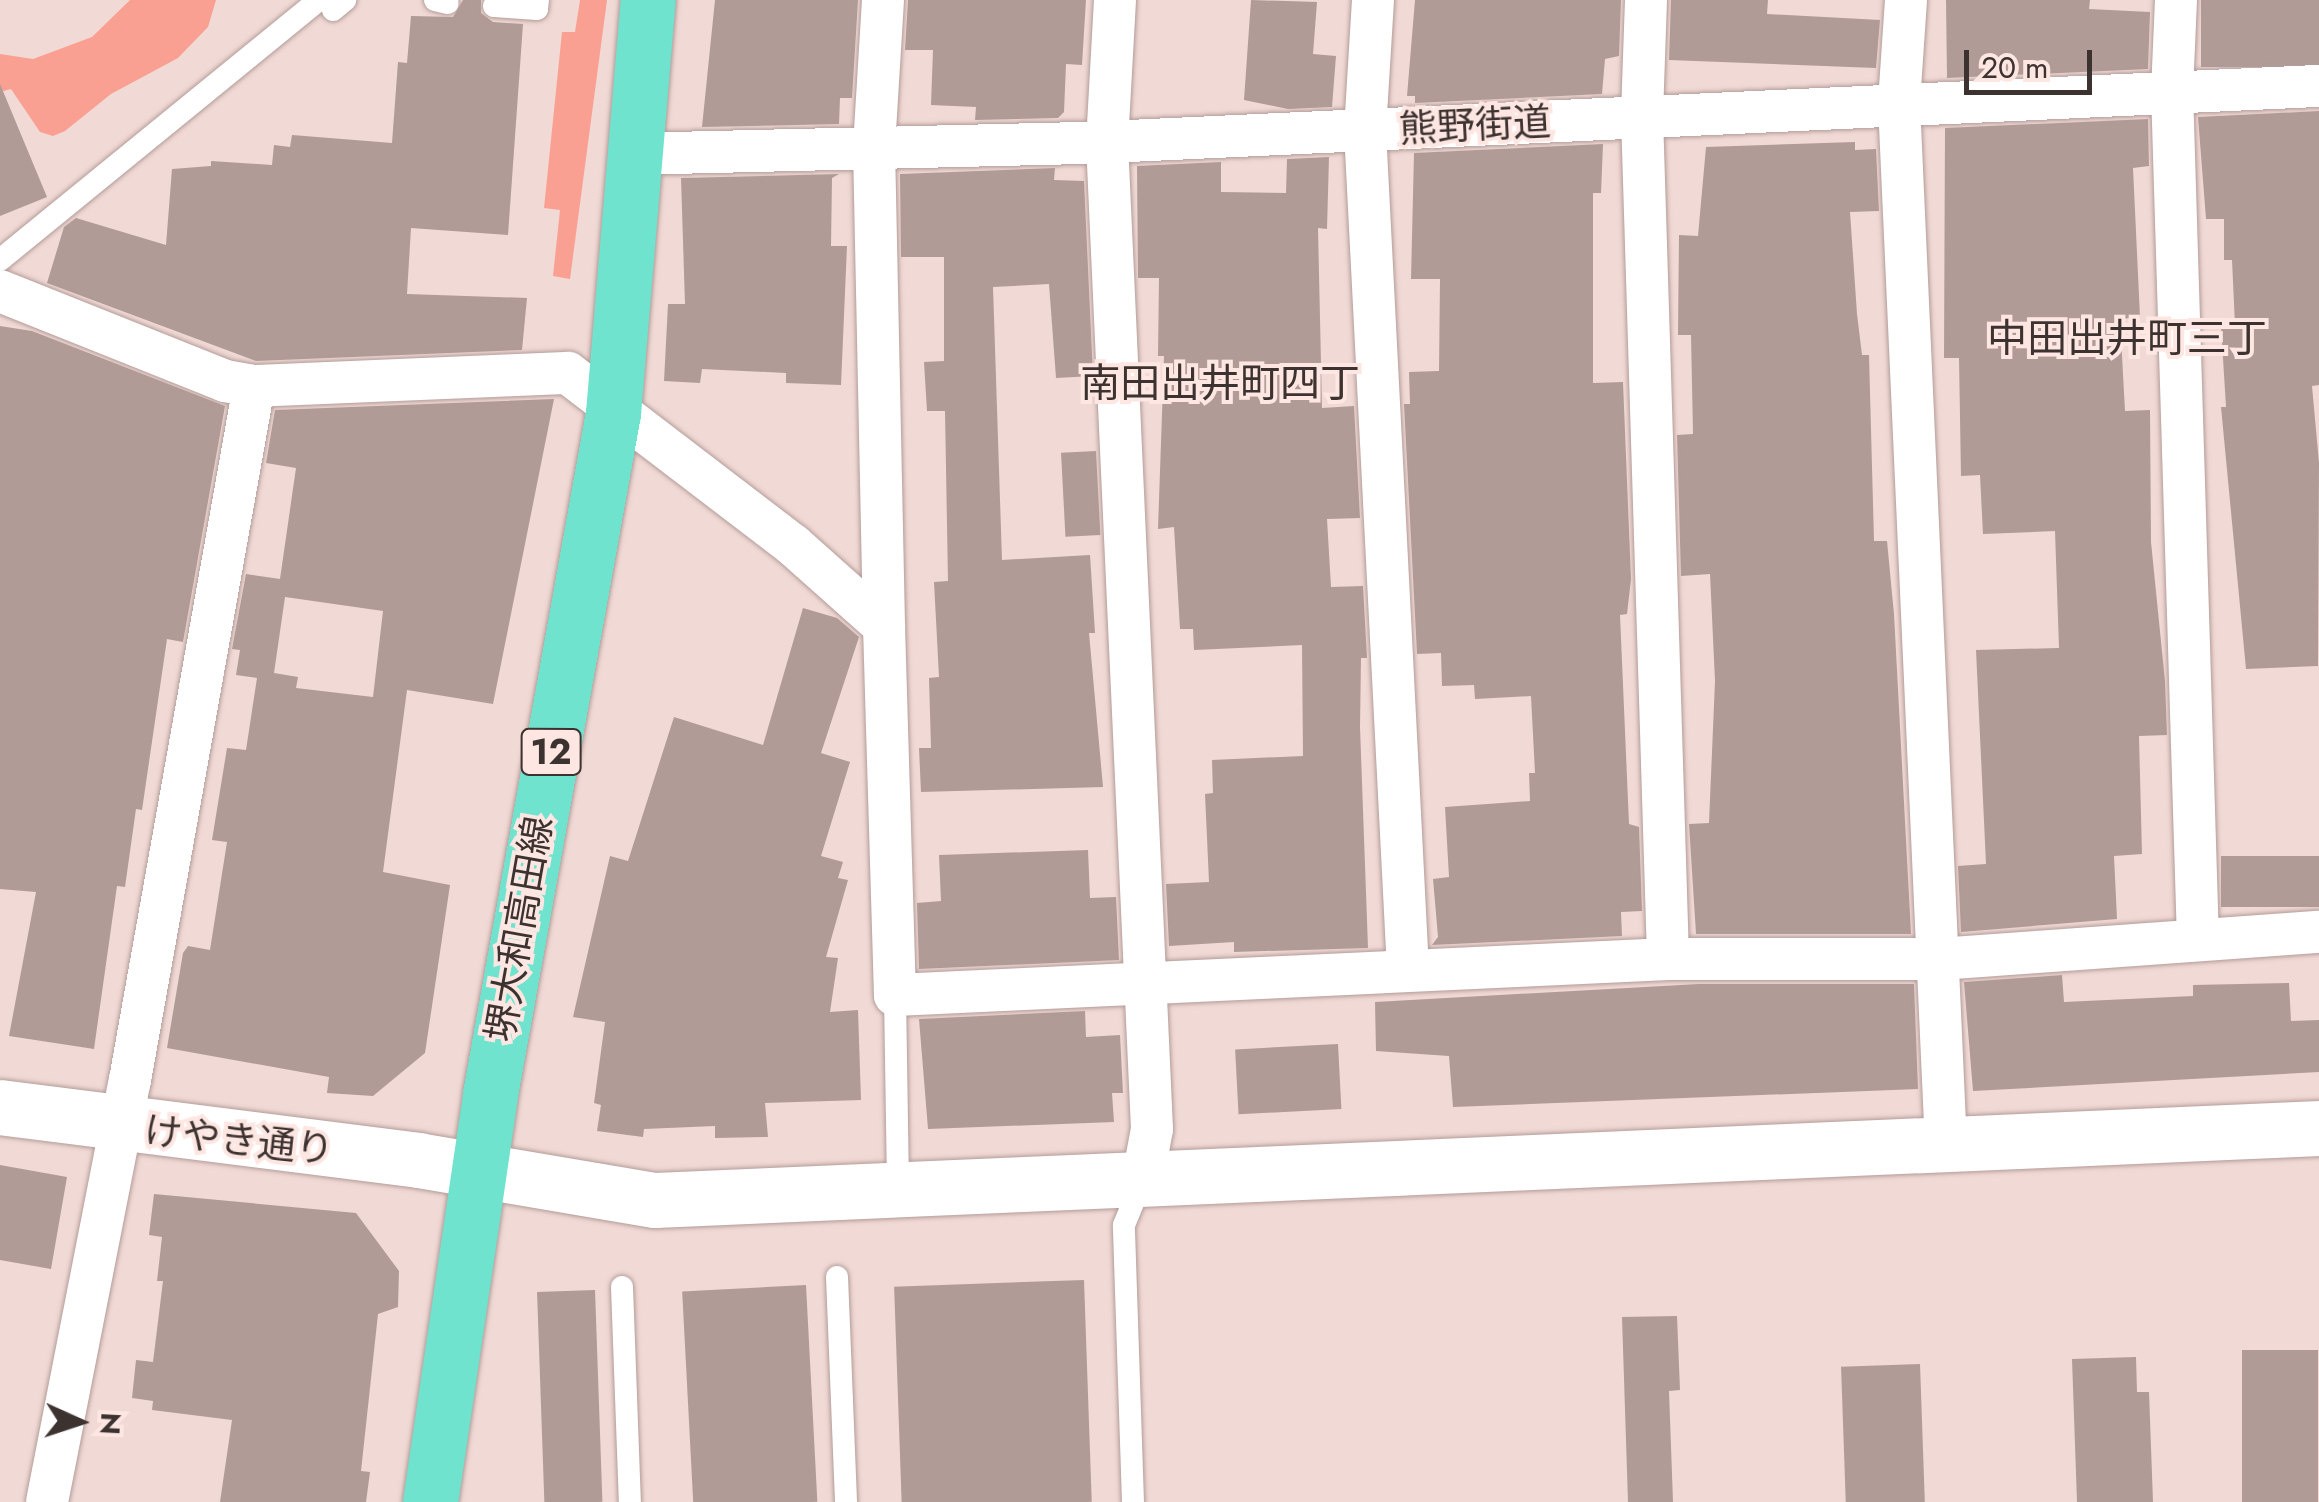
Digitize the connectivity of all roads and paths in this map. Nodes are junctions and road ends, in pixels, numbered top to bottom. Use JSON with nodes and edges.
{"nodes":[{"id":1,"x":538,"y":0,"type":"edge"},
{"id":2,"x":648,"y":0,"type":"edge"},
{"id":3,"x":883,"y":0,"type":"edge"},
{"id":4,"x":1115,"y":0,"type":"edge"},
{"id":5,"x":1373,"y":0,"type":"edge"},
{"id":6,"x":1646,"y":0,"type":"edge"},
{"id":7,"x":1906,"y":0,"type":"edge"},
{"id":8,"x":2176,"y":0,"type":"edge"},
{"id":9,"x":332,"y":3,"type":"edge"},
{"id":10,"x":494,"y":6,"type":"dead end"},
{"id":11,"x":2319,"y":86,"type":"edge"},
{"id":12,"x":2172,"y":90,"type":"junction"},
{"id":13,"x":1899,"y":103,"type":"junction"},
{"id":14,"x":1642,"y":116,"type":"junction"},
{"id":15,"x":1365,"y":130,"type":"junction"},
{"id":16,"x":1107,"y":142,"type":"junction"},
{"id":17,"x":874,"y":147,"type":"junction"},
{"id":18,"x":631,"y":154,"type":"junction"},
{"id":19,"x":0,"y":260,"type":"edge"},
{"id":20,"x":0,"y":291,"type":"edge"},
{"id":21,"x":254,"y":386,"type":"junction"},
{"id":22,"x":613,"y":413,"type":"junction"},
{"id":23,"x":884,"y":626,"type":"junction"},
{"id":24,"x":2319,"y":932,"type":"edge"},
{"id":25,"x":2198,"y":939,"type":"junction"},
{"id":26,"x":1668,"y":959,"type":"junction"},
{"id":27,"x":1939,"y":959,"type":"junction"},
{"id":28,"x":1408,"y":968,"type":"junction"},
{"id":29,"x":1144,"y":986,"type":"junction"},
{"id":30,"x":895,"y":995,"type":"junction"},
{"id":31,"x":0,"y":1107,"type":"edge"},
{"id":32,"x":120,"y":1126,"type":"junction"},
{"id":33,"x":2319,"y":1128,"type":"edge"},
{"id":34,"x":1946,"y":1145,"type":"junction"},
{"id":35,"x":478,"y":1170,"type":"junction"},
{"id":36,"x":1143,"y":1178,"type":"junction"},
{"id":37,"x":898,"y":1193,"type":"junction"},
{"id":38,"x":836,"y":1277,"type":"dead end"},
{"id":39,"x":622,"y":1288,"type":"dead end"},
{"id":40,"x":47,"y":1502,"type":"edge"},
{"id":41,"x":430,"y":1502,"type":"edge"},
{"id":42,"x":630,"y":1502,"type":"edge"},
{"id":43,"x":846,"y":1502,"type":"edge"},
{"id":44,"x":1133,"y":1502,"type":"edge"}],
"edges":[{"from":1,"to":10,"type":"lane"},
{"from":2,"to":18,"type":"main road","name":"堺大和高田線","number":"12"},
{"from":3,"to":17,"type":"street"},
{"from":4,"to":16,"type":"street"},
{"from":5,"to":15,"type":"street"},
{"from":6,"to":14,"type":"street"},
{"from":7,"to":13,"type":"street"},
{"from":8,"to":12,"type":"street"},
{"from":9,"to":19,"type":"lane"},
{"from":11,"to":12,"type":"street","name":"熊野街道"},
{"from":12,"to":13,"type":"street","name":"熊野街道"},
{"from":12,"to":25,"type":"street"},
{"from":13,"to":14,"type":"street","name":"熊野街道"},
{"from":13,"to":27,"type":"street"},
{"from":14,"to":15,"type":"street","name":"熊野街道"},
{"from":14,"to":26,"type":"street"},
{"from":15,"to":16,"type":"street","name":"熊野街道"},
{"from":15,"to":28,"type":"street"},
{"from":16,"to":17,"type":"street","name":"熊野街道"},
{"from":16,"to":29,"type":"street"},
{"from":17,"to":18,"type":"street","name":"熊野街道"},
{"from":17,"to":23,"type":"street"},
{"from":18,"to":22,"type":"main road","name":"堺大和高田線","number":"12"},
{"from":20,"to":21,"type":"street"},
{"from":21,"to":22,"type":"street"},
{"from":21,"to":32,"type":"street"},
{"from":22,"to":23,"type":"street"},
{"from":22,"to":35,"type":"main road","name":"堺大和高田線","number":"12"},
{"from":23,"to":30,"type":"street"},
{"from":24,"to":25,"type":"street"},
{"from":25,"to":27,"type":"street"},
{"from":26,"to":27,"type":"street"},
{"from":26,"to":28,"type":"street"},
{"from":27,"to":34,"type":"street"},
{"from":28,"to":29,"type":"street"},
{"from":29,"to":30,"type":"street"},
{"from":29,"to":36,"type":"street"},
{"from":30,"to":37,"type":"lane"},
{"from":31,"to":32,"type":"street","name":"けやき通り"},
{"from":32,"to":35,"type":"street","name":"けやき通り"},
{"from":32,"to":40,"type":"street"},
{"from":33,"to":34,"type":"street","name":"けやき通り"},
{"from":34,"to":36,"type":"street","name":"けやき通り"},
{"from":35,"to":37,"type":"street","name":"けやき通り"},
{"from":35,"to":41,"type":"main road","name":"堺大和高田線","number":"12"},
{"from":36,"to":37,"type":"street","name":"けやき通り"},
{"from":36,"to":44,"type":"lane"},
{"from":38,"to":43,"type":"lane"},
{"from":39,"to":42,"type":"lane"}]}
